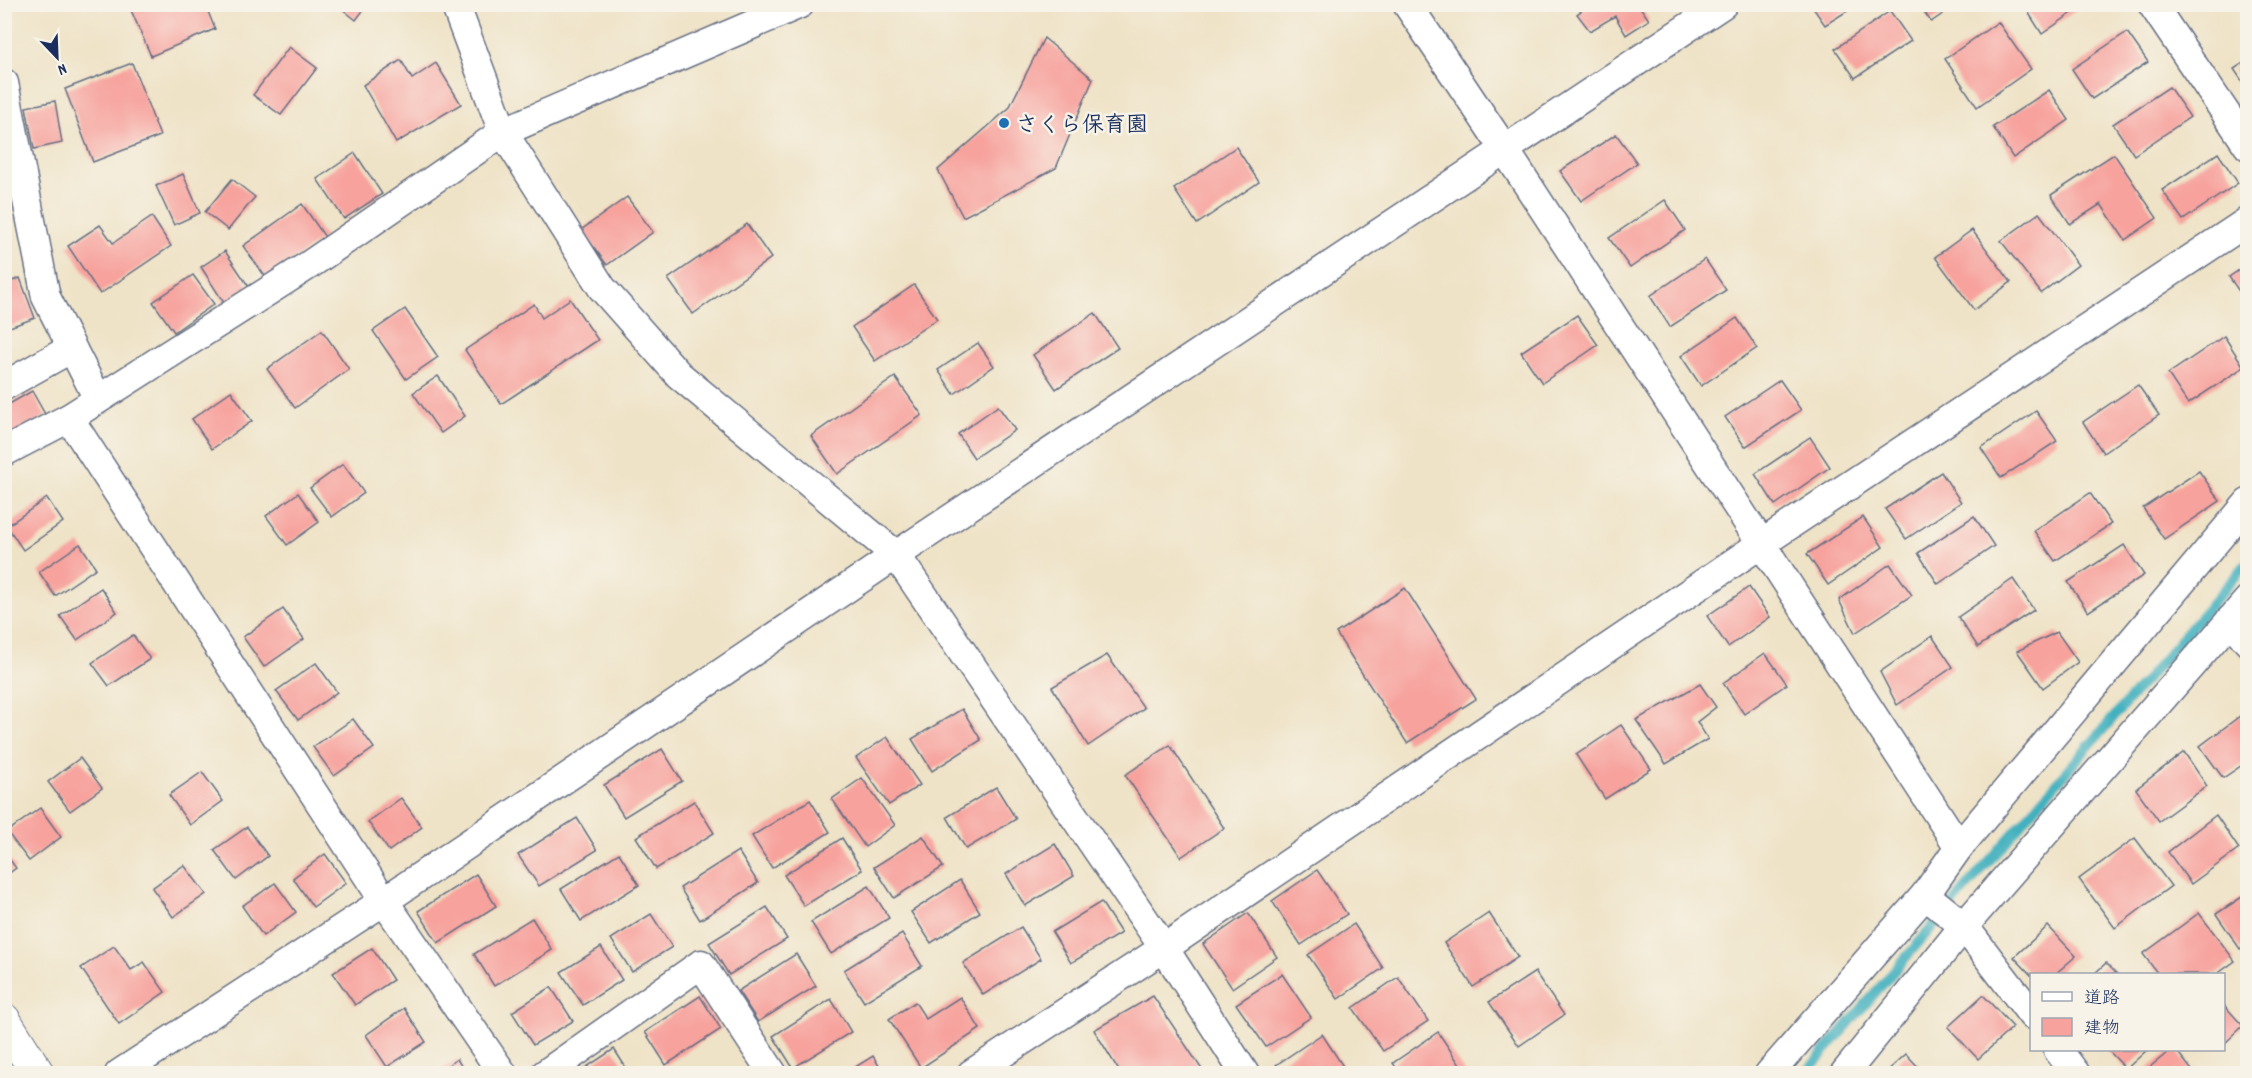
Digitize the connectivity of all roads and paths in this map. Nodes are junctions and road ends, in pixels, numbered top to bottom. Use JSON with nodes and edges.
{"nodes":[{"id":1,"x":456,"y":4,"type":"edge"},
{"id":2,"x":800,"y":4,"type":"edge"},
{"id":3,"x":1407,"y":4,"type":"edge"},
{"id":4,"x":1723,"y":4,"type":"edge"},
{"id":5,"x":2152,"y":4,"type":"edge"},
{"id":6,"x":4,"y":83,"type":"edge"},
{"id":7,"x":503,"y":132,"type":"junction"},
{"id":8,"x":2247,"y":146,"type":"edge"},
{"id":9,"x":1505,"y":150,"type":"junction"},
{"id":10,"x":2247,"y":221,"type":"edge"},
{"id":11,"x":72,"y":348,"type":"junction"},
{"id":12,"x":4,"y":386,"type":"edge"},
{"id":13,"x":98,"y":399,"type":"junction"},
{"id":14,"x":69,"y":418,"type":"junction"},
{"id":15,"x":4,"y":452,"type":"edge"},
{"id":16,"x":2247,"y":503,"type":"edge"},
{"id":17,"x":1761,"y":544,"type":"junction"},
{"id":18,"x":896,"y":555,"type":"junction"},
{"id":19,"x":2242,"y":621,"type":"edge"},
{"id":20,"x":1959,"y":847,"type":"junction"},
{"id":21,"x":1924,"y":895,"type":"junction"},
{"id":22,"x":384,"y":902,"type":"junction"},
{"id":23,"x":1964,"y":926,"type":"junction"},
{"id":24,"x":1164,"y":948,"type":"junction"},
{"id":25,"x":2030,"y":1014,"type":"edge"},
{"id":26,"x":4,"y":1020,"type":"edge"},
{"id":27,"x":2059,"y":1051,"type":"edge"},
{"id":28,"x":38,"y":1074,"type":"edge"},
{"id":29,"x":119,"y":1074,"type":"edge"},
{"id":30,"x":503,"y":1074,"type":"edge"},
{"id":31,"x":544,"y":1074,"type":"edge"},
{"id":32,"x":773,"y":1074,"type":"edge"},
{"id":33,"x":971,"y":1074,"type":"edge"},
{"id":34,"x":1245,"y":1074,"type":"edge"},
{"id":35,"x":1769,"y":1074,"type":"edge"},
{"id":36,"x":1844,"y":1074,"type":"edge"},
{"id":37,"x":2076,"y":1074,"type":"edge"}],
"edges":[{"from":1,"to":7,"type":"street"},
{"from":2,"to":7,"type":"street"},
{"from":3,"to":9,"type":"street"},
{"from":4,"to":9,"type":"street"},
{"from":5,"to":8,"type":"street"},
{"from":6,"to":11,"type":"street"},
{"from":7,"to":13,"type":"street"},
{"from":7,"to":18,"type":"street"},
{"from":9,"to":17,"type":"street"},
{"from":9,"to":18,"type":"street"},
{"from":10,"to":17,"type":"street"},
{"from":11,"to":12,"type":"street"},
{"from":11,"to":13,"type":"street"},
{"from":13,"to":14,"type":"street"},
{"from":14,"to":15,"type":"street"},
{"from":14,"to":22,"type":"street"},
{"from":16,"to":20,"type":"street"},
{"from":17,"to":20,"type":"street"},
{"from":17,"to":24,"type":"street"},
{"from":18,"to":22,"type":"street"},
{"from":18,"to":24,"type":"street"},
{"from":19,"to":23,"type":"street"},
{"from":20,"to":21,"type":"street"},
{"from":21,"to":23,"type":"street"},
{"from":21,"to":35,"type":"street"},
{"from":22,"to":29,"type":"street"},
{"from":22,"to":30,"type":"street"},
{"from":23,"to":25,"type":"street"},
{"from":23,"to":36,"type":"street"},
{"from":24,"to":33,"type":"street"},
{"from":24,"to":34,"type":"street"},
{"from":26,"to":28,"type":"street"},
{"from":27,"to":37,"type":"street"},
{"from":31,"to":32,"type":"street"}]}
